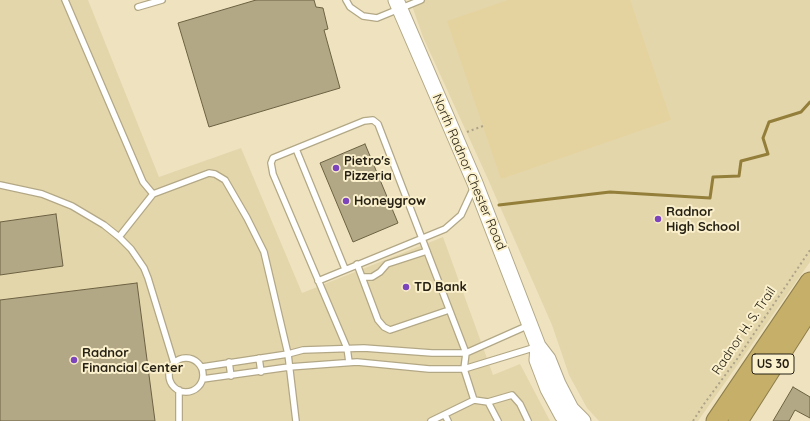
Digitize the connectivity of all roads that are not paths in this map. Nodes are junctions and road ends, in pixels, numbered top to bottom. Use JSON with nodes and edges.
{"nodes":[{"id":1,"x":65,"y":0,"type":"edge"},
{"id":2,"x":162,"y":0,"type":"edge"},
{"id":3,"x":346,"y":0,"type":"edge"},
{"id":4,"x":421,"y":0,"type":"edge"},
{"id":5,"x":398,"y":4,"type":"edge"},
{"id":6,"x":138,"y":6,"type":"dead end"},
{"id":7,"x":296,"y":149,"type":"junction"},
{"id":8,"x":475,"y":183,"type":"junction"},
{"id":9,"x":0,"y":185,"type":"edge"},
{"id":10,"x":153,"y":194,"type":"junction"},
{"id":11,"x":119,"y":237,"type":"junction"},
{"id":12,"x":422,"y":238,"type":"junction"},
{"id":13,"x":427,"y":251,"type":"junction"},
{"id":14,"x":357,"y":264,"type":"junction"},
{"id":15,"x":345,"y":269,"type":"junction"},
{"id":16,"x":362,"y":277,"type":"junction"},
{"id":17,"x":318,"y":281,"type":"junction"},
{"id":18,"x":810,"y":282,"type":"edge"},
{"id":19,"x":810,"y":308,"type":"edge"},
{"id":20,"x":450,"y":310,"type":"junction"},
{"id":21,"x":531,"y":324,"type":"junction"},
{"id":22,"x":538,"y":346,"type":"junction"},
{"id":23,"x":346,"y":348,"type":"junction"},
{"id":24,"x":466,"y":353,"type":"junction"},
{"id":25,"x":288,"y":354,"type":"junction"},
{"id":26,"x":259,"y":358,"type":"junction"},
{"id":27,"x":229,"y":362,"type":"junction"},
{"id":28,"x":348,"y":362,"type":"junction"},
{"id":29,"x":174,"y":363,"type":"junction"},
{"id":30,"x":202,"y":367,"type":"junction"},
{"id":31,"x":289,"y":367,"type":"junction"},
{"id":32,"x":464,"y":369,"type":"junction"},
{"id":33,"x":261,"y":372,"type":"junction"},
{"id":34,"x":231,"y":376,"type":"junction"},
{"id":35,"x":203,"y":379,"type":"junction"},
{"id":36,"x":179,"y":390,"type":"junction"},
{"id":37,"x":474,"y":400,"type":"junction"},
{"id":38,"x":488,"y":402,"type":"junction"},
{"id":39,"x":445,"y":415,"type":"junction"},
{"id":40,"x":179,"y":421,"type":"edge"},
{"id":41,"x":296,"y":421,"type":"edge"},
{"id":42,"x":431,"y":421,"type":"edge"},
{"id":43,"x":448,"y":421,"type":"edge"},
{"id":44,"x":498,"y":421,"type":"edge"},
{"id":45,"x":528,"y":421,"type":"edge"},
{"id":46,"x":567,"y":421,"type":"edge"},
{"id":47,"x":582,"y":421,"type":"edge"},
{"id":48,"x":716,"y":421,"type":"edge"},
{"id":49,"x":738,"y":421,"type":"edge"}],
"edges":[{"from":1,"to":10,"type":"lane"},
{"from":2,"to":6,"type":"lane"},
{"from":3,"to":5,"type":"lane"},
{"from":4,"to":5,"type":"lane"},
{"from":5,"to":8,"type":"main road","name":"North Radnor Chester Road"},
{"from":7,"to":12,"type":"lane"},
{"from":7,"to":15,"type":"lane"},
{"from":7,"to":17,"type":"lane"},
{"from":8,"to":12,"type":"lane"},
{"from":8,"to":21,"type":"main road","name":"North Radnor Chester Road"},
{"from":9,"to":11,"type":"lane"},
{"from":10,"to":11,"type":"lane"},
{"from":10,"to":25,"type":"lane"},
{"from":11,"to":29,"type":"lane"},
{"from":12,"to":13,"type":"lane"},
{"from":12,"to":14,"type":"lane"},
{"from":13,"to":16,"type":"lane"},
{"from":13,"to":20,"type":"lane"},
{"from":14,"to":15,"type":"lane"},
{"from":14,"to":16,"type":"lane"},
{"from":15,"to":17,"type":"lane"},
{"from":16,"to":20,"type":"lane"},
{"from":17,"to":23,"type":"lane"},
{"from":18,"to":48,"type":"highway","number":"US 30"},
{"from":19,"to":49,"type":"highway","number":"US 30"},
{"from":20,"to":24,"type":"lane"},
{"from":21,"to":22,"type":"main road","name":"North Radnor Chester Road"},
{"from":21,"to":24,"type":"lane"},
{"from":22,"to":32,"type":"lane"},
{"from":22,"to":46,"type":"main road","name":"North Radnor Chester Road"},
{"from":22,"to":47,"type":"main road","name":"North Radnor Chester Road"},
{"from":23,"to":24,"type":"lane"},
{"from":23,"to":25,"type":"lane"},
{"from":23,"to":28,"type":"lane"},
{"from":24,"to":32,"type":"lane"},
{"from":25,"to":26,"type":"lane"},
{"from":25,"to":31,"type":"lane"},
{"from":26,"to":27,"type":"lane"},
{"from":26,"to":33,"type":"lane"},
{"from":27,"to":30,"type":"lane"},
{"from":27,"to":34,"type":"lane"},
{"from":28,"to":31,"type":"lane"},
{"from":28,"to":32,"type":"lane"},
{"from":29,"to":30,"type":"lane"},
{"from":29,"to":36,"type":"lane"},
{"from":30,"to":35,"type":"lane"},
{"from":31,"to":33,"type":"lane"},
{"from":31,"to":41,"type":"lane"},
{"from":32,"to":37,"type":"lane"},
{"from":33,"to":34,"type":"lane"},
{"from":34,"to":35,"type":"lane"},
{"from":35,"to":36,"type":"lane"},
{"from":36,"to":40,"type":"lane"},
{"from":37,"to":38,"type":"lane"},
{"from":37,"to":39,"type":"lane"},
{"from":38,"to":44,"type":"lane"},
{"from":38,"to":45,"type":"lane"},
{"from":39,"to":42,"type":"lane"},
{"from":39,"to":43,"type":"lane"}]}
